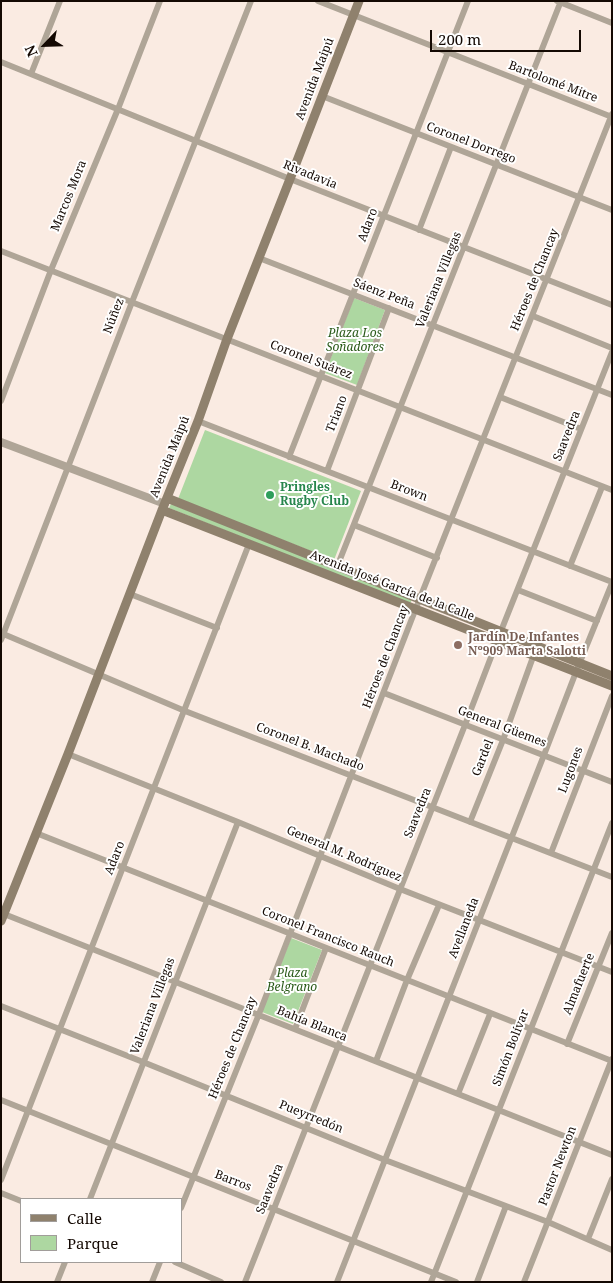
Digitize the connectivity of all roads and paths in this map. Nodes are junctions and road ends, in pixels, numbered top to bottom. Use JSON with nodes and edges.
{"nodes":[{"id":1,"x":60,"y":1,"type":"edge"},
{"id":2,"x":160,"y":1,"type":"edge"},
{"id":3,"x":251,"y":1,"type":"edge"},
{"id":4,"x":318,"y":1,"type":"edge"},
{"id":5,"x":359,"y":1,"type":"edge"},
{"id":6,"x":468,"y":1,"type":"edge"},
{"id":7,"x":560,"y":2,"type":"edge"},
{"id":8,"x":354,"y":16,"type":"junction"},
{"id":9,"x":612,"y":23,"type":"edge"},
{"id":10,"x":448,"y":52,"type":"junction"},
{"id":11,"x":1,"y":62,"type":"edge"},
{"id":12,"x":31,"y":74,"type":"junction"},
{"id":13,"x":528,"y":84,"type":"junction"},
{"id":14,"x":322,"y":96,"type":"junction"},
{"id":15,"x":118,"y":109,"type":"junction"},
{"id":16,"x":611,"y":116,"type":"edge"},
{"id":17,"x":416,"y":134,"type":"junction"},
{"id":18,"x":196,"y":141,"type":"junction"},
{"id":19,"x":451,"y":148,"type":"junction"},
{"id":20,"x":496,"y":165,"type":"junction"},
{"id":21,"x":290,"y":179,"type":"junction"},
{"id":22,"x":579,"y":197,"type":"junction"},
{"id":23,"x":612,"y":210,"type":"edge"},
{"id":24,"x":383,"y":216,"type":"junction"},
{"id":25,"x":419,"y":230,"type":"junction"},
{"id":26,"x":464,"y":247,"type":"junction"},
{"id":27,"x":1,"y":251,"type":"edge"},
{"id":28,"x":259,"y":258,"type":"junction"},
{"id":29,"x":51,"y":270,"type":"junction"},
{"id":30,"x":547,"y":280,"type":"junction"},
{"id":31,"x":353,"y":294,"type":"junction"},
{"id":32,"x":132,"y":302,"type":"junction"},
{"id":33,"x":612,"y":305,"type":"edge"},
{"id":34,"x":389,"y":308,"type":"junction"},
{"id":35,"x":532,"y":316,"type":"junction"},
{"id":36,"x":433,"y":325,"type":"junction"},
{"id":37,"x":227,"y":339,"type":"junction"},
{"id":38,"x":612,"y":350,"type":"edge"},
{"id":39,"x":516,"y":358,"type":"junction"},
{"id":40,"x":320,"y":376,"type":"junction"},
{"id":41,"x":597,"y":389,"type":"junction"},
{"id":42,"x":358,"y":391,"type":"junction"},
{"id":43,"x":612,"y":395,"type":"edge"},
{"id":44,"x":500,"y":397,"type":"junction"},
{"id":45,"x":1,"y":401,"type":"edge"},
{"id":46,"x":400,"y":407,"type":"junction"},
{"id":47,"x":198,"y":421,"type":"junction"},
{"id":48,"x":581,"y":429,"type":"junction"},
{"id":49,"x":482,"y":440,"type":"junction"},
{"id":50,"x":1,"y":442,"type":"edge"},
{"id":51,"x":289,"y":457,"type":"junction"},
{"id":52,"x":68,"y":467,"type":"junction"},
{"id":53,"x":327,"y":472,"type":"junction"},
{"id":54,"x":564,"y":472,"type":"junction"},
{"id":55,"x":602,"y":487,"type":"junction"},
{"id":56,"x":369,"y":488,"type":"junction"},
{"id":57,"x":612,"y":490,"type":"edge"},
{"id":58,"x":165,"y":504,"type":"junction"},
{"id":59,"x":451,"y":520,"type":"junction"},
{"id":60,"x":354,"y":525,"type":"junction"},
{"id":61,"x":249,"y":544,"type":"junction"},
{"id":62,"x":533,"y":552,"type":"junction"},
{"id":63,"x":437,"y":558,"type":"junction"},
{"id":64,"x":570,"y":566,"type":"junction"},
{"id":65,"x":337,"y":567,"type":"junction"},
{"id":66,"x":612,"y":583,"type":"edge"},
{"id":67,"x":518,"y":590,"type":"junction"},
{"id":68,"x":130,"y":594,"type":"junction"},
{"id":69,"x":418,"y":604,"type":"junction"},
{"id":70,"x":597,"y":621,"type":"junction"},
{"id":71,"x":217,"y":628,"type":"junction"},
{"id":72,"x":2,"y":636,"type":"edge"},
{"id":73,"x":499,"y":636,"type":"junction"},
{"id":74,"x":537,"y":646,"type":"junction"},
{"id":75,"x":534,"y":656,"type":"junction"},
{"id":76,"x":577,"y":667,"type":"junction"},
{"id":77,"x":99,"y":674,"type":"junction"},
{"id":78,"x":612,"y":676,"type":"edge"},
{"id":79,"x":612,"y":686,"type":"edge"},
{"id":80,"x":384,"y":693,"type":"junction"},
{"id":81,"x":612,"y":696,"type":"edge"},
{"id":82,"x":185,"y":711,"type":"junction"},
{"id":83,"x":465,"y":725,"type":"junction"},
{"id":84,"x":503,"y":740,"type":"junction"},
{"id":85,"x":68,"y":754,"type":"junction"},
{"id":86,"x":544,"y":756,"type":"junction"},
{"id":87,"x":583,"y":771,"type":"junction"},
{"id":88,"x":352,"y":776,"type":"junction"},
{"id":89,"x":612,"y":782,"type":"edge"},
{"id":90,"x":154,"y":789,"type":"junction"},
{"id":91,"x":432,"y":807,"type":"junction"},
{"id":92,"x":238,"y":822,"type":"junction"},
{"id":93,"x":470,"y":822,"type":"junction"},
{"id":94,"x":612,"y":823,"type":"edge"},
{"id":95,"x":36,"y":833,"type":"junction"},
{"id":96,"x":511,"y":838,"type":"junction"},
{"id":97,"x":550,"y":853,"type":"junction"},
{"id":98,"x":320,"y":857,"type":"junction"},
{"id":99,"x":123,"y":868,"type":"junction"},
{"id":100,"x":594,"y":870,"type":"junction"},
{"id":101,"x":612,"y":877,"type":"edge"},
{"id":102,"x":400,"y":890,"type":"junction"},
{"id":103,"x":207,"y":901,"type":"junction"},
{"id":104,"x":439,"y":904,"type":"junction"},
{"id":105,"x":3,"y":918,"type":"edge"},
{"id":106,"x":479,"y":920,"type":"junction"},
{"id":107,"x":612,"y":933,"type":"edge"},
{"id":108,"x":290,"y":934,"type":"junction"},
{"id":109,"x":92,"y":948,"type":"junction"},
{"id":110,"x":326,"y":948,"type":"junction"},
{"id":111,"x":561,"y":952,"type":"junction"},
{"id":112,"x":370,"y":965,"type":"junction"},
{"id":113,"x":598,"y":966,"type":"junction"},
{"id":114,"x":612,"y":972,"type":"edge"},
{"id":115,"x":407,"y":980,"type":"junction"},
{"id":116,"x":175,"y":982,"type":"junction"},
{"id":117,"x":449,"y":997,"type":"junction"},
{"id":118,"x":1,"y":1006,"type":"edge"},
{"id":119,"x":259,"y":1014,"type":"junction"},
{"id":120,"x":490,"y":1014,"type":"junction"},
{"id":121,"x":294,"y":1029,"type":"junction"},
{"id":122,"x":531,"y":1029,"type":"junction"},
{"id":123,"x":60,"y":1030,"type":"junction"},
{"id":124,"x":567,"y":1044,"type":"junction"},
{"id":125,"x":338,"y":1046,"type":"junction"},
{"id":126,"x":612,"y":1060,"type":"edge"},
{"id":127,"x":376,"y":1061,"type":"junction"},
{"id":128,"x":143,"y":1062,"type":"junction"},
{"id":129,"x":417,"y":1078,"type":"junction"},
{"id":130,"x":458,"y":1094,"type":"junction"},
{"id":131,"x":226,"y":1095,"type":"junction"},
{"id":132,"x":1,"y":1100,"type":"edge"},
{"id":133,"x":499,"y":1110,"type":"junction"},
{"id":134,"x":28,"y":1112,"type":"junction"},
{"id":135,"x":306,"y":1127,"type":"junction"},
{"id":136,"x":580,"y":1141,"type":"junction"},
{"id":137,"x":111,"y":1145,"type":"junction"},
{"id":138,"x":612,"y":1155,"type":"edge"},
{"id":139,"x":385,"y":1160,"type":"junction"},
{"id":140,"x":193,"y":1178,"type":"junction"},
{"id":141,"x":612,"y":1178,"type":"edge"},
{"id":142,"x":1,"y":1180,"type":"edge"},
{"id":143,"x":467,"y":1192,"type":"junction"},
{"id":144,"x":1,"y":1193,"type":"edge"},
{"id":145,"x":90,"y":1198,"type":"edge"},
{"id":146,"x":20,"y":1201,"type":"edge"},
{"id":147,"x":182,"y":1206,"type":"edge"},
{"id":148,"x":506,"y":1206,"type":"junction"},
{"id":149,"x":274,"y":1209,"type":"junction"},
{"id":150,"x":548,"y":1222,"type":"junction"},
{"id":151,"x":588,"y":1239,"type":"junction"},
{"id":152,"x":354,"y":1241,"type":"junction"},
{"id":153,"x":612,"y":1250,"type":"edge"},
{"id":154,"x":65,"y":1263,"type":"edge"},
{"id":155,"x":160,"y":1263,"type":"edge"},
{"id":156,"x":177,"y":1263,"type":"edge"},
{"id":157,"x":434,"y":1274,"type":"junction"},
{"id":158,"x":57,"y":1282,"type":"edge"},
{"id":159,"x":152,"y":1282,"type":"edge"},
{"id":160,"x":221,"y":1282,"type":"edge"},
{"id":161,"x":245,"y":1282,"type":"edge"},
{"id":162,"x":338,"y":1282,"type":"edge"},
{"id":163,"x":431,"y":1282,"type":"edge"},
{"id":164,"x":456,"y":1282,"type":"edge"},
{"id":165,"x":477,"y":1282,"type":"edge"},
{"id":166,"x":524,"y":1282,"type":"edge"}],
"edges":[{"from":1,"to":12,"type":"street"},
{"from":2,"to":15,"type":"street","name":"Marcos Mora"},
{"from":3,"to":18,"type":"street","name":"Núñez"},
{"from":4,"to":8,"type":"street","name":"Bartolomé Mitre"},
{"from":5,"to":8,"type":"main road","name":"Avenida Maipú"},
{"from":6,"to":10,"type":"street","name":"Adaro"},
{"from":7,"to":9,"type":"street"},
{"from":7,"to":13,"type":"street","name":"Valeriana Villegas"},
{"from":8,"to":10,"type":"street","name":"Bartolomé Mitre"},
{"from":8,"to":14,"type":"main road","name":"Avenida Maipú"},
{"from":10,"to":13,"type":"street","name":"Bartolomé Mitre"},
{"from":10,"to":17,"type":"street","name":"Adaro"},
{"from":11,"to":12,"type":"street","name":"Rivadavia"},
{"from":12,"to":15,"type":"street","name":"Rivadavia"},
{"from":13,"to":16,"type":"street","name":"Bartolomé Mitre"},
{"from":13,"to":20,"type":"street","name":"Valeriana Villegas"},
{"from":14,"to":17,"type":"street","name":"Coronel Dorrego"},
{"from":14,"to":21,"type":"main road","name":"Avenida Maipú"},
{"from":15,"to":18,"type":"street","name":"Rivadavia"},
{"from":15,"to":29,"type":"street","name":"Marcos Mora"},
{"from":16,"to":22,"type":"street","name":"Héroes de Chancay"},
{"from":17,"to":19,"type":"street","name":"Coronel Dorrego"},
{"from":17,"to":24,"type":"street","name":"Adaro"},
{"from":18,"to":21,"type":"street","name":"Rivadavia"},
{"from":18,"to":32,"type":"street","name":"Núñez"},
{"from":19,"to":20,"type":"street","name":"Coronel Dorrego"},
{"from":19,"to":25,"type":"street"},
{"from":20,"to":22,"type":"street","name":"Coronel Dorrego"},
{"from":20,"to":26,"type":"street","name":"Valeriana Villegas"},
{"from":21,"to":24,"type":"street","name":"Rivadavia"},
{"from":21,"to":28,"type":"main road","name":"Avenida Maipú"},
{"from":22,"to":23,"type":"street","name":"Coronel Dorrego"},
{"from":22,"to":30,"type":"street","name":"Héroes de Chancay"},
{"from":24,"to":25,"type":"street","name":"Rivadavia"},
{"from":24,"to":31,"type":"street","name":"Adaro"},
{"from":25,"to":26,"type":"street","name":"Rivadavia"},
{"from":26,"to":30,"type":"street","name":"Rivadavia"},
{"from":26,"to":36,"type":"street","name":"Valeriana Villegas"},
{"from":27,"to":29,"type":"street","name":"Coronel Suárez"},
{"from":28,"to":31,"type":"street","name":"Sáenz Peña"},
{"from":28,"to":37,"type":"main road","name":"Avenida Maipú"},
{"from":29,"to":32,"type":"street","name":"Coronel Suárez"},
{"from":29,"to":45,"type":"street","name":"Marcos Mora"},
{"from":30,"to":33,"type":"street","name":"Rivadavia"},
{"from":30,"to":35,"type":"street","name":"Héroes de Chancay"},
{"from":31,"to":34,"type":"street","name":"Sáenz Peña"},
{"from":31,"to":40,"type":"street","name":"Adaro"},
{"from":32,"to":37,"type":"street","name":"Coronel Suárez"},
{"from":32,"to":52,"type":"street","name":"Núñez"},
{"from":34,"to":36,"type":"street","name":"Sáenz Peña"},
{"from":34,"to":42,"type":"street","name":"Triano"},
{"from":35,"to":38,"type":"street"},
{"from":35,"to":39,"type":"street","name":"Héroes de Chancay"},
{"from":36,"to":39,"type":"street","name":"Sáenz Peña"},
{"from":36,"to":46,"type":"street","name":"Valeriana Villegas"},
{"from":37,"to":40,"type":"street","name":"Coronel Suárez"},
{"from":37,"to":47,"type":"main road","name":"Avenida Maipú"},
{"from":38,"to":41,"type":"street","name":"Saavedra"},
{"from":39,"to":41,"type":"street","name":"Sáenz Peña"},
{"from":39,"to":44,"type":"street","name":"Héroes de Chancay"},
{"from":40,"to":42,"type":"street","name":"Coronel Suárez"},
{"from":40,"to":51,"type":"street","name":"Adaro"},
{"from":41,"to":43,"type":"street","name":"Sáenz Peña"},
{"from":41,"to":48,"type":"street","name":"Saavedra"},
{"from":42,"to":46,"type":"street","name":"Coronel Suárez"},
{"from":42,"to":53,"type":"street","name":"Triano"},
{"from":44,"to":48,"type":"street"},
{"from":44,"to":49,"type":"street","name":"Héroes de Chancay"},
{"from":46,"to":49,"type":"street","name":"Coronel Suárez"},
{"from":46,"to":56,"type":"street","name":"Valeriana Villegas"},
{"from":47,"to":51,"type":"street","name":"Brown"},
{"from":47,"to":58,"type":"main road","name":"Avenida Maipú"},
{"from":48,"to":54,"type":"street","name":"Saavedra"},
{"from":49,"to":54,"type":"street","name":"Coronel Suárez"},
{"from":49,"to":59,"type":"street","name":"Héroes de Chancay"},
{"from":50,"to":52,"type":"street","name":"Avenida José García de la Calle"},
{"from":51,"to":53,"type":"street","name":"Brown"},
{"from":52,"to":58,"type":"street","name":"Avenida José García de la Calle"},
{"from":52,"to":72,"type":"street","name":"Núñez"},
{"from":53,"to":56,"type":"street","name":"Brown"},
{"from":54,"to":55,"type":"street","name":"Coronel Suárez"},
{"from":54,"to":62,"type":"street","name":"Saavedra"},
{"from":55,"to":57,"type":"street","name":"Coronel Suárez"},
{"from":55,"to":64,"type":"street"},
{"from":56,"to":59,"type":"street","name":"Brown"},
{"from":56,"to":60,"type":"street","name":"Valeriana Villegas"},
{"from":58,"to":61,"type":"main road","name":"Avenida José García de la Calle"},
{"from":58,"to":65,"type":"main road","name":"Avenida José García de la Calle"},
{"from":58,"to":68,"type":"main road","name":"Avenida Maipú"},
{"from":59,"to":62,"type":"street","name":"Brown"},
{"from":59,"to":63,"type":"street","name":"Héroes de Chancay"},
{"from":60,"to":63,"type":"street"},
{"from":60,"to":65,"type":"street","name":"Valeriana Villegas"},
{"from":61,"to":69,"type":"main road","name":"Avenida José García de la Calle"},
{"from":61,"to":71,"type":"street","name":"Adaro"},
{"from":62,"to":64,"type":"street","name":"Brown"},
{"from":62,"to":67,"type":"street","name":"Saavedra"},
{"from":63,"to":69,"type":"street","name":"Héroes de Chancay"},
{"from":64,"to":66,"type":"street","name":"Brown"},
{"from":65,"to":69,"type":"main road","name":"Avenida José García de la Calle"},
{"from":66,"to":70,"type":"street","name":"Avellaneda"},
{"from":67,"to":70,"type":"street"},
{"from":67,"to":73,"type":"street","name":"Saavedra"},
{"from":68,"to":71,"type":"street"},
{"from":68,"to":77,"type":"main road","name":"Avenida Maipú"},
{"from":69,"to":73,"type":"main road","name":"Avenida José García de la Calle"},
{"from":69,"to":80,"type":"street","name":"Héroes de Chancay"},
{"from":70,"to":76,"type":"street","name":"Avellaneda"},
{"from":71,"to":82,"type":"street","name":"Adaro"},
{"from":72,"to":77,"type":"street","name":"Coronel B. Machado"},
{"from":73,"to":74,"type":"main road","name":"Avenida José García de la Calle"},
{"from":73,"to":75,"type":"main road","name":"Avenida José García de la Calle"},
{"from":73,"to":83,"type":"street","name":"Saavedra"},
{"from":74,"to":75,"type":"street","name":"Gardel"},
{"from":74,"to":76,"type":"main road","name":"Avenida José García de la Calle"},
{"from":75,"to":76,"type":"main road","name":"Avenida José García de la Calle"},
{"from":75,"to":84,"type":"street","name":"Gardel"},
{"from":76,"to":78,"type":"main road","name":"Avenida José García de la Calle"},
{"from":76,"to":79,"type":"main road","name":"Avenida José García de la Calle"},
{"from":76,"to":86,"type":"street","name":"Avellaneda"},
{"from":77,"to":82,"type":"street","name":"Coronel B. Machado"},
{"from":77,"to":85,"type":"main road","name":"Avenida Maipú"},
{"from":80,"to":83,"type":"street","name":"General Güemes"},
{"from":80,"to":88,"type":"street","name":"Héroes de Chancay"},
{"from":81,"to":87,"type":"street","name":"Lugones"},
{"from":82,"to":88,"type":"street","name":"Coronel B. Machado"},
{"from":82,"to":90,"type":"street","name":"Adaro"},
{"from":83,"to":84,"type":"street","name":"General Güemes"},
{"from":83,"to":91,"type":"street","name":"Saavedra"},
{"from":84,"to":86,"type":"street","name":"General Güemes"},
{"from":84,"to":93,"type":"street","name":"Gardel"},
{"from":85,"to":90,"type":"street","name":"General M. Rodríguez"},
{"from":85,"to":95,"type":"main road","name":"Avenida Maipú"},
{"from":86,"to":87,"type":"street","name":"General Güemes"},
{"from":86,"to":96,"type":"street","name":"Avellaneda"},
{"from":87,"to":89,"type":"street","name":"General Güemes"},
{"from":87,"to":97,"type":"street","name":"Lugones"},
{"from":88,"to":91,"type":"street","name":"Coronel B. Machado"},
{"from":88,"to":98,"type":"street","name":"Héroes de Chancay"},
{"from":90,"to":92,"type":"street","name":"General M. Rodríguez"},
{"from":90,"to":99,"type":"street","name":"Adaro"},
{"from":91,"to":93,"type":"street","name":"Coronel B. Machado"},
{"from":91,"to":102,"type":"street","name":"Saavedra"},
{"from":92,"to":98,"type":"street","name":"General M. Rodríguez"},
{"from":92,"to":103,"type":"street","name":"Valeriana Villegas"},
{"from":93,"to":96,"type":"street","name":"Coronel B. Machado"},
{"from":94,"to":100,"type":"street","name":"Simón Bolívar"},
{"from":95,"to":99,"type":"street","name":"Coronel Francisco Rauch"},
{"from":95,"to":105,"type":"main road","name":"Avenida Maipú"},
{"from":96,"to":97,"type":"street","name":"Coronel B. Machado"},
{"from":96,"to":106,"type":"street","name":"Avellaneda"},
{"from":97,"to":100,"type":"street","name":"Coronel B. Machado"},
{"from":98,"to":102,"type":"street","name":"General M. Rodríguez"},
{"from":98,"to":108,"type":"street","name":"Héroes de Chancay"},
{"from":99,"to":103,"type":"street","name":"Coronel Francisco Rauch"},
{"from":99,"to":109,"type":"street","name":"Adaro"},
{"from":100,"to":101,"type":"street","name":"Coronel B. Machado"},
{"from":100,"to":111,"type":"street","name":"Simón Bolívar"},
{"from":102,"to":104,"type":"street","name":"General M. Rodríguez"},
{"from":102,"to":112,"type":"street","name":"Saavedra"},
{"from":103,"to":108,"type":"street","name":"Coronel Francisco Rauch"},
{"from":103,"to":116,"type":"street","name":"Valeriana Villegas"},
{"from":104,"to":106,"type":"street","name":"General M. Rodríguez"},
{"from":104,"to":115,"type":"street"},
{"from":105,"to":109,"type":"street","name":"Bahía Blanca"},
{"from":106,"to":111,"type":"street","name":"General M. Rodríguez"},
{"from":106,"to":117,"type":"street","name":"Avellaneda"},
{"from":107,"to":113,"type":"street","name":"Almafuerte"},
{"from":108,"to":110,"type":"street","name":"Coronel Francisco Rauch"},
{"from":108,"to":119,"type":"street","name":"Héroes de Chancay"},
{"from":109,"to":116,"type":"street","name":"Bahía Blanca"},
{"from":109,"to":123,"type":"street","name":"Adaro"},
{"from":110,"to":112,"type":"street","name":"Coronel Francisco Rauch"},
{"from":110,"to":121,"type":"street"},
{"from":111,"to":113,"type":"street","name":"General M. Rodríguez"},
{"from":111,"to":122,"type":"street","name":"Simón Bolívar"},
{"from":112,"to":115,"type":"street","name":"Coronel Francisco Rauch"},
{"from":112,"to":125,"type":"street","name":"Saavedra"},
{"from":113,"to":114,"type":"street","name":"General M. Rodríguez"},
{"from":113,"to":124,"type":"street","name":"Almafuerte"},
{"from":115,"to":117,"type":"street","name":"Coronel Francisco Rauch"},
{"from":115,"to":127,"type":"street"},
{"from":116,"to":119,"type":"street","name":"Bahía Blanca"},
{"from":116,"to":128,"type":"street","name":"Valeriana Villegas"},
{"from":117,"to":120,"type":"street","name":"Coronel Francisco Rauch"},
{"from":117,"to":129,"type":"street","name":"Avellaneda"},
{"from":118,"to":123,"type":"street","name":"Pueyrredón"},
{"from":119,"to":121,"type":"street","name":"Bahía Blanca"},
{"from":119,"to":131,"type":"street","name":"Héroes de Chancay"},
{"from":120,"to":122,"type":"street","name":"Coronel Francisco Rauch"},
{"from":120,"to":130,"type":"street"},
{"from":121,"to":125,"type":"street","name":"Bahía Blanca"},
{"from":122,"to":124,"type":"street","name":"Coronel Francisco Rauch"},
{"from":122,"to":133,"type":"street","name":"Simón Bolívar"},
{"from":123,"to":128,"type":"street","name":"Pueyrredón"},
{"from":123,"to":134,"type":"street","name":"Adaro"},
{"from":124,"to":126,"type":"street","name":"Coronel Francisco Rauch"},
{"from":125,"to":127,"type":"street","name":"Bahía Blanca"},
{"from":125,"to":135,"type":"street","name":"Saavedra"},
{"from":126,"to":136,"type":"street","name":"Pastor Newton"},
{"from":127,"to":129,"type":"street","name":"Bahía Blanca"},
{"from":128,"to":131,"type":"street","name":"Pueyrredón"},
{"from":128,"to":137,"type":"street","name":"Valeriana Villegas"},
{"from":129,"to":130,"type":"street","name":"Bahía Blanca"},
{"from":129,"to":139,"type":"street","name":"Avellaneda"},
{"from":130,"to":133,"type":"street","name":"Bahía Blanca"},
{"from":131,"to":135,"type":"street","name":"Pueyrredón"},
{"from":131,"to":140,"type":"street","name":"Héroes de Chancay"},
{"from":132,"to":134,"type":"street","name":"Barros"},
{"from":133,"to":136,"type":"street","name":"Bahía Blanca"},
{"from":133,"to":143,"type":"street","name":"Simón Bolívar"},
{"from":134,"to":137,"type":"street","name":"Barros"},
{"from":134,"to":142,"type":"street","name":"Adaro"},
{"from":135,"to":139,"type":"street","name":"Pueyrredón"},
{"from":135,"to":149,"type":"street","name":"Saavedra"},
{"from":136,"to":138,"type":"street","name":"Bahía Blanca"},
{"from":136,"to":150,"type":"street","name":"Pastor Newton"},
{"from":137,"to":140,"type":"street","name":"Barros"},
{"from":137,"to":145,"type":"street","name":"Valeriana Villegas"},
{"from":139,"to":143,"type":"street","name":"Pueyrredón"},
{"from":139,"to":152,"type":"street","name":"Avellaneda"},
{"from":140,"to":147,"type":"street","name":"Héroes de Chancay"},
{"from":140,"to":149,"type":"street","name":"Barros"},
{"from":141,"to":151,"type":"street"},
{"from":143,"to":148,"type":"street","name":"Pueyrredón"},
{"from":143,"to":157,"type":"street","name":"Simón Bolívar"},
{"from":144,"to":146,"type":"street"},
{"from":148,"to":150,"type":"street","name":"Pueyrredón"},
{"from":148,"to":165,"type":"street"},
{"from":149,"to":152,"type":"street","name":"Barros"},
{"from":149,"to":161,"type":"street","name":"Saavedra"},
{"from":150,"to":151,"type":"street","name":"Pueyrredón"},
{"from":150,"to":166,"type":"street","name":"Pastor Newton"},
{"from":151,"to":153,"type":"street","name":"Pueyrredón"},
{"from":152,"to":157,"type":"street","name":"Barros"},
{"from":152,"to":162,"type":"street","name":"Avellaneda"},
{"from":154,"to":158,"type":"street"},
{"from":155,"to":159,"type":"street"},
{"from":156,"to":160,"type":"street"},
{"from":157,"to":163,"type":"street","name":"Simón Bolívar"},
{"from":157,"to":164,"type":"street","name":"Barros"}]}
